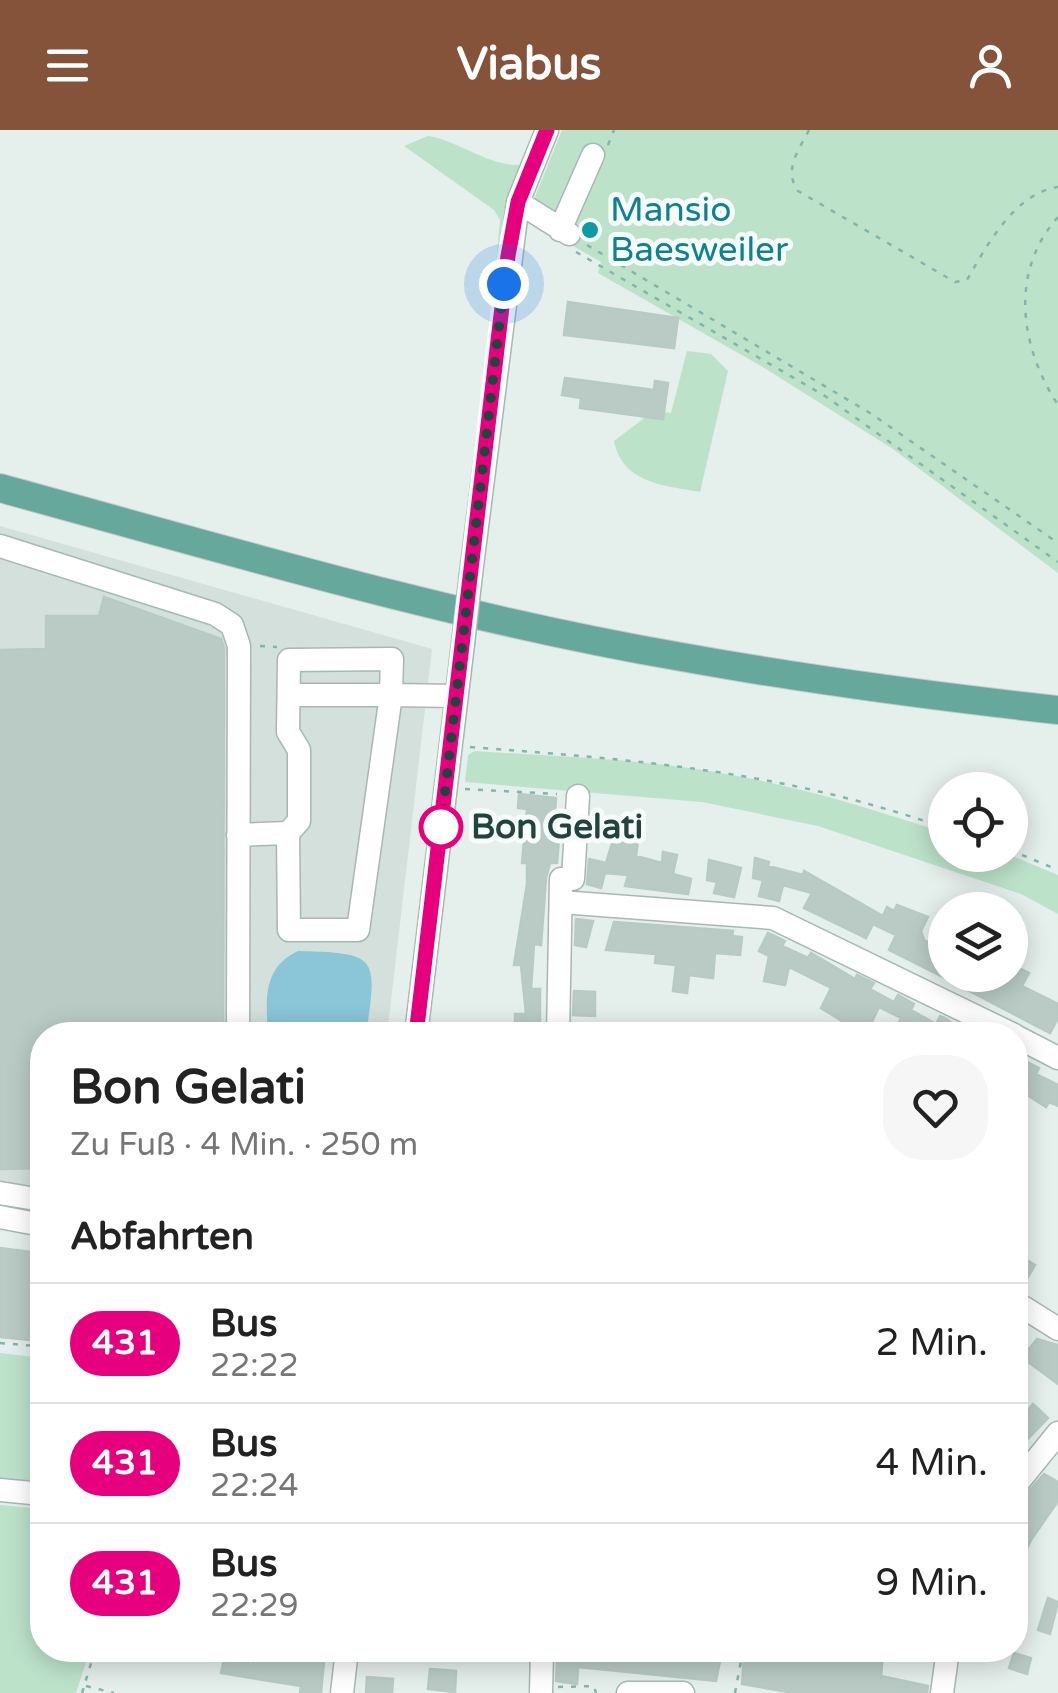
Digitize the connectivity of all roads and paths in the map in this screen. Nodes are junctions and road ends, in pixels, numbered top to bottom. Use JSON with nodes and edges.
{"nodes":[{"id":1,"x":547,"y":130,"type":"edge"},
{"id":2,"x":809,"y":130,"type":"edge"},
{"id":3,"x":594,"y":155,"type":"dead end"},
{"id":4,"x":1058,"y":186,"type":"edge"},
{"id":5,"x":518,"y":202,"type":"junction"},
{"id":6,"x":1058,"y":218,"type":"edge"},
{"id":7,"x":566,"y":238,"type":"junction"},
{"id":8,"x":1058,"y":405,"type":"edge"},
{"id":9,"x":0,"y":488,"type":"edge"},
{"id":10,"x":1058,"y":544,"type":"edge"},
{"id":11,"x":0,"y":546,"type":"edge"},
{"id":12,"x":1058,"y":562,"type":"edge"},
{"id":13,"x":238,"y":646,"type":"junction"},
{"id":14,"x":289,"y":660,"type":"junction"},
{"id":15,"x":288,"y":695,"type":"junction"},
{"id":16,"x":391,"y":695,"type":"junction"},
{"id":17,"x":456,"y":696,"type":"junction"},
{"id":18,"x":1058,"y":710,"type":"edge"},
{"id":19,"x":450,"y":745,"type":"junction"},
{"id":20,"x":459,"y":788,"type":"dead end"},
{"id":21,"x":578,"y":796,"type":"joint"},
{"id":22,"x":928,"y":823,"type":"edge"},
{"id":23,"x":238,"y":834,"type":"junction"},
{"id":24,"x":288,"y":834,"type":"junction"},
{"id":25,"x":1028,"y":858,"type":"edge"},
{"id":26,"x":1058,"y":870,"type":"edge"},
{"id":27,"x":561,"y":902,"type":"junction"},
{"id":28,"x":238,"y":1022,"type":"edge"},
{"id":29,"x":418,"y":1022,"type":"edge"},
{"id":30,"x":558,"y":1022,"type":"edge"},
{"id":31,"x":987,"y":1022,"type":"edge"},
{"id":32,"x":1028,"y":1042,"type":"edge"},
{"id":33,"x":1058,"y":1058,"type":"edge"},
{"id":34,"x":0,"y":1193,"type":"edge"},
{"id":35,"x":30,"y":1198,"type":"edge"},
{"id":36,"x":0,"y":1217,"type":"edge"},
{"id":37,"x":30,"y":1222,"type":"edge"},
{"id":38,"x":1028,"y":1310,"type":"edge"},
{"id":39,"x":1058,"y":1328,"type":"edge"},
{"id":40,"x":0,"y":1344,"type":"edge"},
{"id":41,"x":30,"y":1346,"type":"edge"},
{"id":42,"x":1058,"y":1433,"type":"edge"},
{"id":43,"x":1028,"y":1470,"type":"edge"},
{"id":44,"x":0,"y":1490,"type":"edge"},
{"id":45,"x":30,"y":1493,"type":"edge"},
{"id":46,"x":91,"y":1662,"type":"edge"},
{"id":47,"x":346,"y":1662,"type":"edge"},
{"id":48,"x":542,"y":1662,"type":"edge"},
{"id":49,"x":741,"y":1662,"type":"edge"},
{"id":50,"x":946,"y":1662,"type":"edge"},
{"id":51,"x":84,"y":1685,"type":"junction"},
{"id":52,"x":541,"y":1690,"type":"edge"},
{"id":53,"x":82,"y":1693,"type":"edge"},
{"id":54,"x":114,"y":1693,"type":"edge"},
{"id":55,"x":342,"y":1693,"type":"edge"},
{"id":56,"x":596,"y":1693,"type":"edge"},
{"id":57,"x":628,"y":1693,"type":"edge"},
{"id":58,"x":683,"y":1693,"type":"edge"},
{"id":59,"x":736,"y":1693,"type":"edge"},
{"id":60,"x":942,"y":1693,"type":"edge"}],
"edges":[{"from":1,"to":5,"type":"street"},
{"from":2,"to":4,"type":"path"},
{"from":3,"to":7,"type":"street"},
{"from":5,"to":7,"type":"street"},
{"from":5,"to":17,"type":"street","bridge":true},
{"from":6,"to":8,"type":"path"},
{"from":7,"to":10,"type":"path"},
{"from":7,"to":12,"type":"path"},
{"from":9,"to":18,"type":"main road"},
{"from":11,"to":13,"type":"street"},
{"from":13,"to":14,"type":"path"},
{"from":13,"to":23,"type":"street"},
{"from":14,"to":15,"type":"street"},
{"from":14,"to":16,"type":"street"},
{"from":15,"to":16,"type":"street"},
{"from":15,"to":24,"type":"street"},
{"from":16,"to":17,"type":"street"},
{"from":16,"to":24,"type":"street"},
{"from":17,"to":19,"type":"street"},
{"from":19,"to":22,"type":"path"},
{"from":19,"to":29,"type":"street"},
{"from":20,"to":21,"type":"path"},
{"from":21,"to":27,"type":"street"},
{"from":23,"to":24,"type":"street"},
{"from":23,"to":28,"type":"street"},
{"from":25,"to":26,"type":"path"},
{"from":27,"to":30,"type":"street"},
{"from":27,"to":31,"type":"street"},
{"from":32,"to":33,"type":"street"},
{"from":34,"to":35,"type":"street"},
{"from":36,"to":37,"type":"street"},
{"from":38,"to":39,"type":"street"},
{"from":40,"to":41,"type":"path"},
{"from":42,"to":43,"type":"street"},
{"from":44,"to":45,"type":"street"},
{"from":46,"to":51,"type":"path"},
{"from":47,"to":55,"type":"street"},
{"from":48,"to":52,"type":"street"},
{"from":49,"to":59,"type":"path"},
{"from":50,"to":60,"type":"street"},
{"from":51,"to":53,"type":"path"},
{"from":51,"to":54,"type":"path"},
{"from":52,"to":56,"type":"path"},
{"from":57,"to":58,"type":"street"}]}
